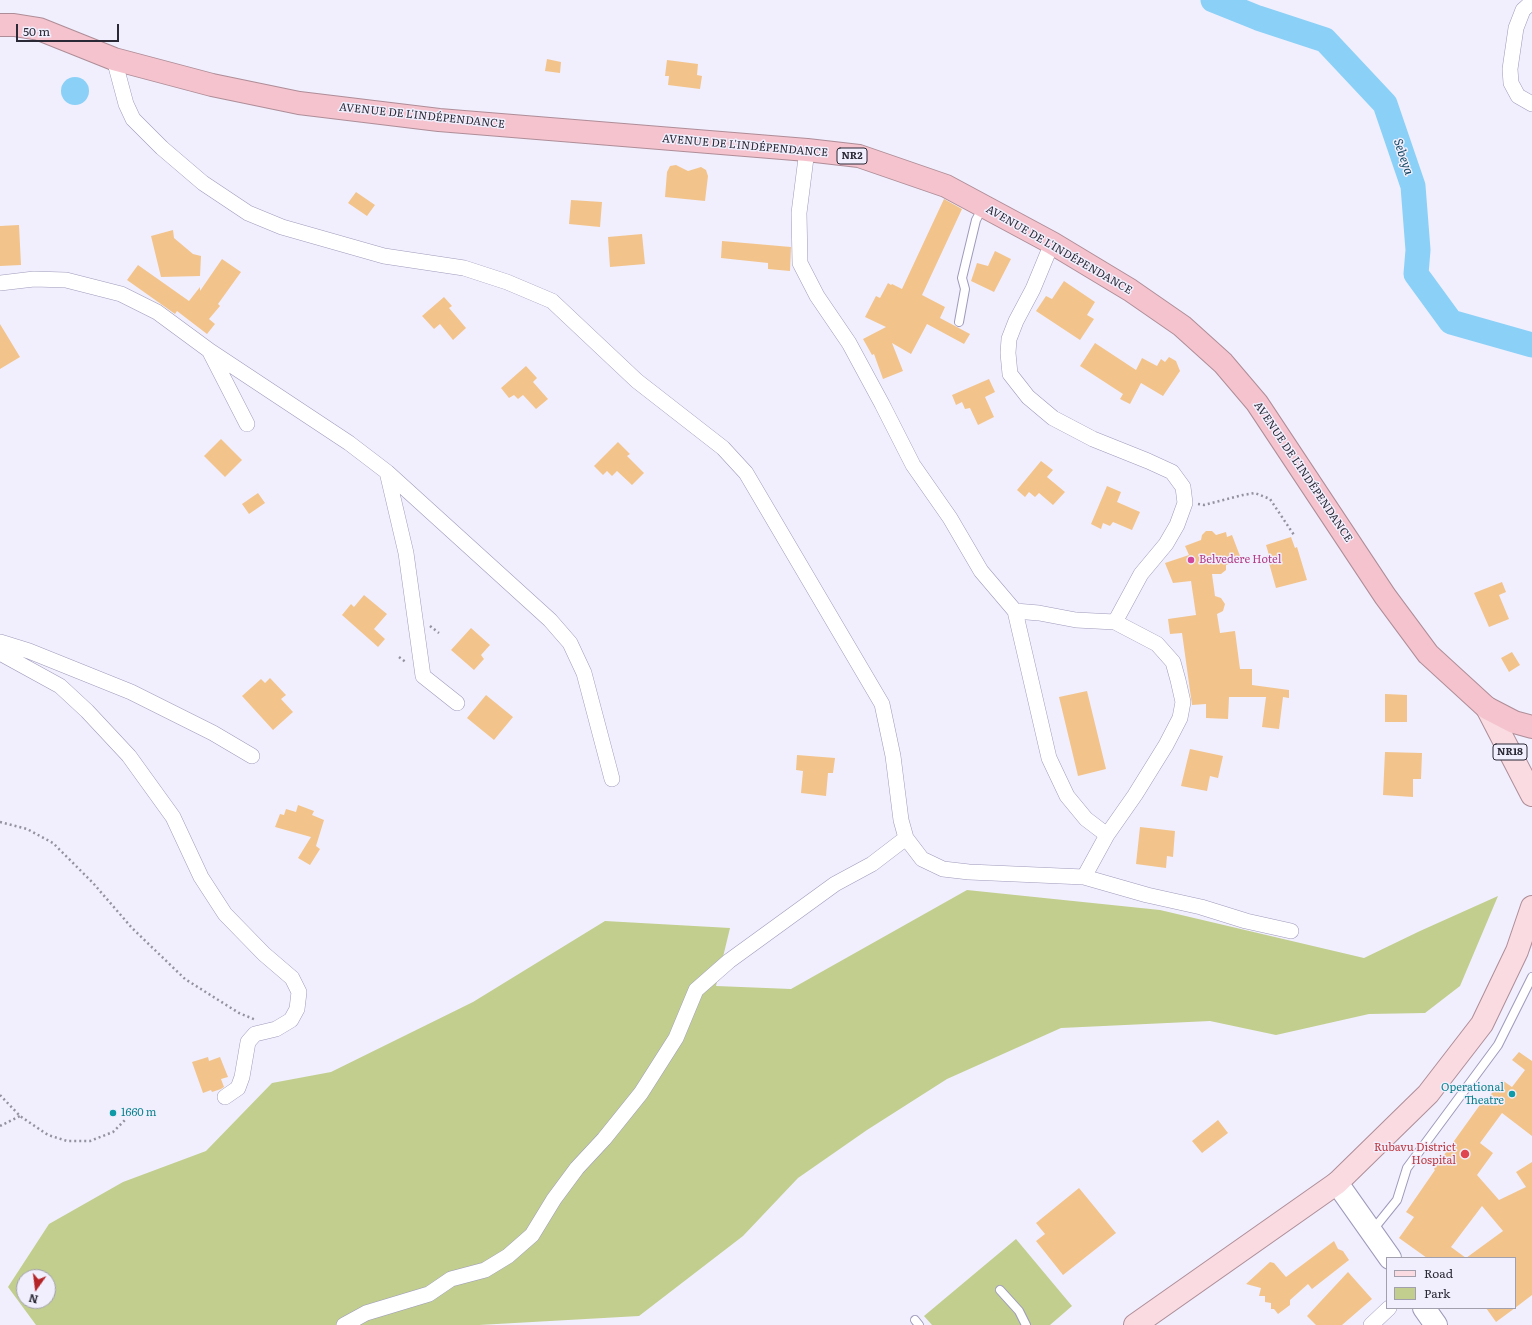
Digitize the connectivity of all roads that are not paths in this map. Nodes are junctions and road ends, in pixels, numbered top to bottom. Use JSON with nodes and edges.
{"nodes":[{"id":1,"x":1532,"y":2,"type":"edge"},
{"id":2,"x":0,"y":25,"type":"edge"},
{"id":3,"x":114,"y":59,"type":"junction"},
{"id":4,"x":1532,"y":104,"type":"edge"},
{"id":5,"x":807,"y":150,"type":"junction"},
{"id":6,"x":983,"y":206,"type":"junction"},
{"id":7,"x":1052,"y":243,"type":"junction"},
{"id":8,"x":0,"y":283,"type":"edge"},
{"id":9,"x":960,"y":322,"type":"dead end"},
{"id":10,"x":210,"y":351,"type":"junction"},
{"id":11,"x":247,"y":424,"type":"dead end"},
{"id":12,"x":388,"y":472,"type":"junction"},
{"id":13,"x":1015,"y":610,"type":"junction"},
{"id":14,"x":1115,"y":622,"type":"junction"},
{"id":15,"x":0,"y":642,"type":"edge"},
{"id":16,"x":0,"y":653,"type":"edge"},
{"id":17,"x":457,"y":702,"type":"dead end"},
{"id":18,"x":1487,"y":708,"type":"junction"},
{"id":19,"x":1532,"y":727,"type":"edge"},
{"id":20,"x":252,"y":756,"type":"dead end"},
{"id":21,"x":612,"y":779,"type":"dead end"},
{"id":22,"x":1532,"y":795,"type":"edge"},
{"id":23,"x":1107,"y":835,"type":"junction"},
{"id":24,"x":906,"y":838,"type":"junction"},
{"id":25,"x":1084,"y":877,"type":"junction"},
{"id":26,"x":1532,"y":907,"type":"edge"},
{"id":27,"x":1291,"y":931,"type":"dead end"},
{"id":28,"x":1532,"y":978,"type":"edge"},
{"id":29,"x":225,"y":1097,"type":"dead end"},
{"id":30,"x":1338,"y":1183,"type":"junction"},
{"id":31,"x":1372,"y":1232,"type":"junction"},
{"id":32,"x":1389,"y":1257,"type":"edge"},
{"id":33,"x":1000,"y":1290,"type":"dead end"},
{"id":34,"x":1388,"y":1309,"type":"edge"},
{"id":35,"x":1425,"y":1309,"type":"edge"},
{"id":36,"x":344,"y":1325,"type":"edge"},
{"id":37,"x":1026,"y":1325,"type":"edge"},
{"id":38,"x":1135,"y":1325,"type":"edge"},
{"id":39,"x":1372,"y":1325,"type":"edge"},
{"id":40,"x":1436,"y":1325,"type":"edge"}],
"edges":[{"from":1,"to":4,"type":"street"},
{"from":2,"to":3,"type":"highway","name":"AVENUE DE L'INDÉPENDANCE","number":"NR2"},
{"from":3,"to":5,"type":"highway","name":"AVENUE DE L'INDÉPENDANCE","number":"NR2"},
{"from":3,"to":24,"type":"street"},
{"from":5,"to":6,"type":"highway","name":"AVENUE DE L'INDÉPENDANCE","number":"NR2"},
{"from":5,"to":13,"type":"street"},
{"from":6,"to":7,"type":"highway","name":"AVENUE DE L'INDÉPENDANCE","number":"NR2"},
{"from":6,"to":9,"type":"lane"},
{"from":7,"to":14,"type":"street"},
{"from":7,"to":18,"type":"highway","name":"AVENUE DE L'INDÉPENDANCE","number":"NR2"},
{"from":8,"to":10,"type":"street"},
{"from":10,"to":11,"type":"street"},
{"from":10,"to":12,"type":"street"},
{"from":12,"to":17,"type":"street"},
{"from":12,"to":21,"type":"street"},
{"from":13,"to":14,"type":"street"},
{"from":13,"to":23,"type":"street"},
{"from":14,"to":23,"type":"street"},
{"from":15,"to":20,"type":"street"},
{"from":16,"to":29,"type":"street"},
{"from":18,"to":19,"type":"highway","name":"AVENUE DE L'INDÉPENDANCE","number":"NR2"},
{"from":18,"to":22,"type":"main road","number":"NR18"},
{"from":23,"to":25,"type":"street"},
{"from":24,"to":25,"type":"street"},
{"from":24,"to":36,"type":"street"},
{"from":25,"to":27,"type":"street"},
{"from":26,"to":30,"type":"main road"},
{"from":28,"to":31,"type":"lane"},
{"from":30,"to":31,"type":"street"},
{"from":30,"to":38,"type":"main road"},
{"from":31,"to":32,"type":"street"},
{"from":33,"to":37,"type":"lane"},
{"from":34,"to":39,"type":"street"},
{"from":35,"to":40,"type":"street"}]}
